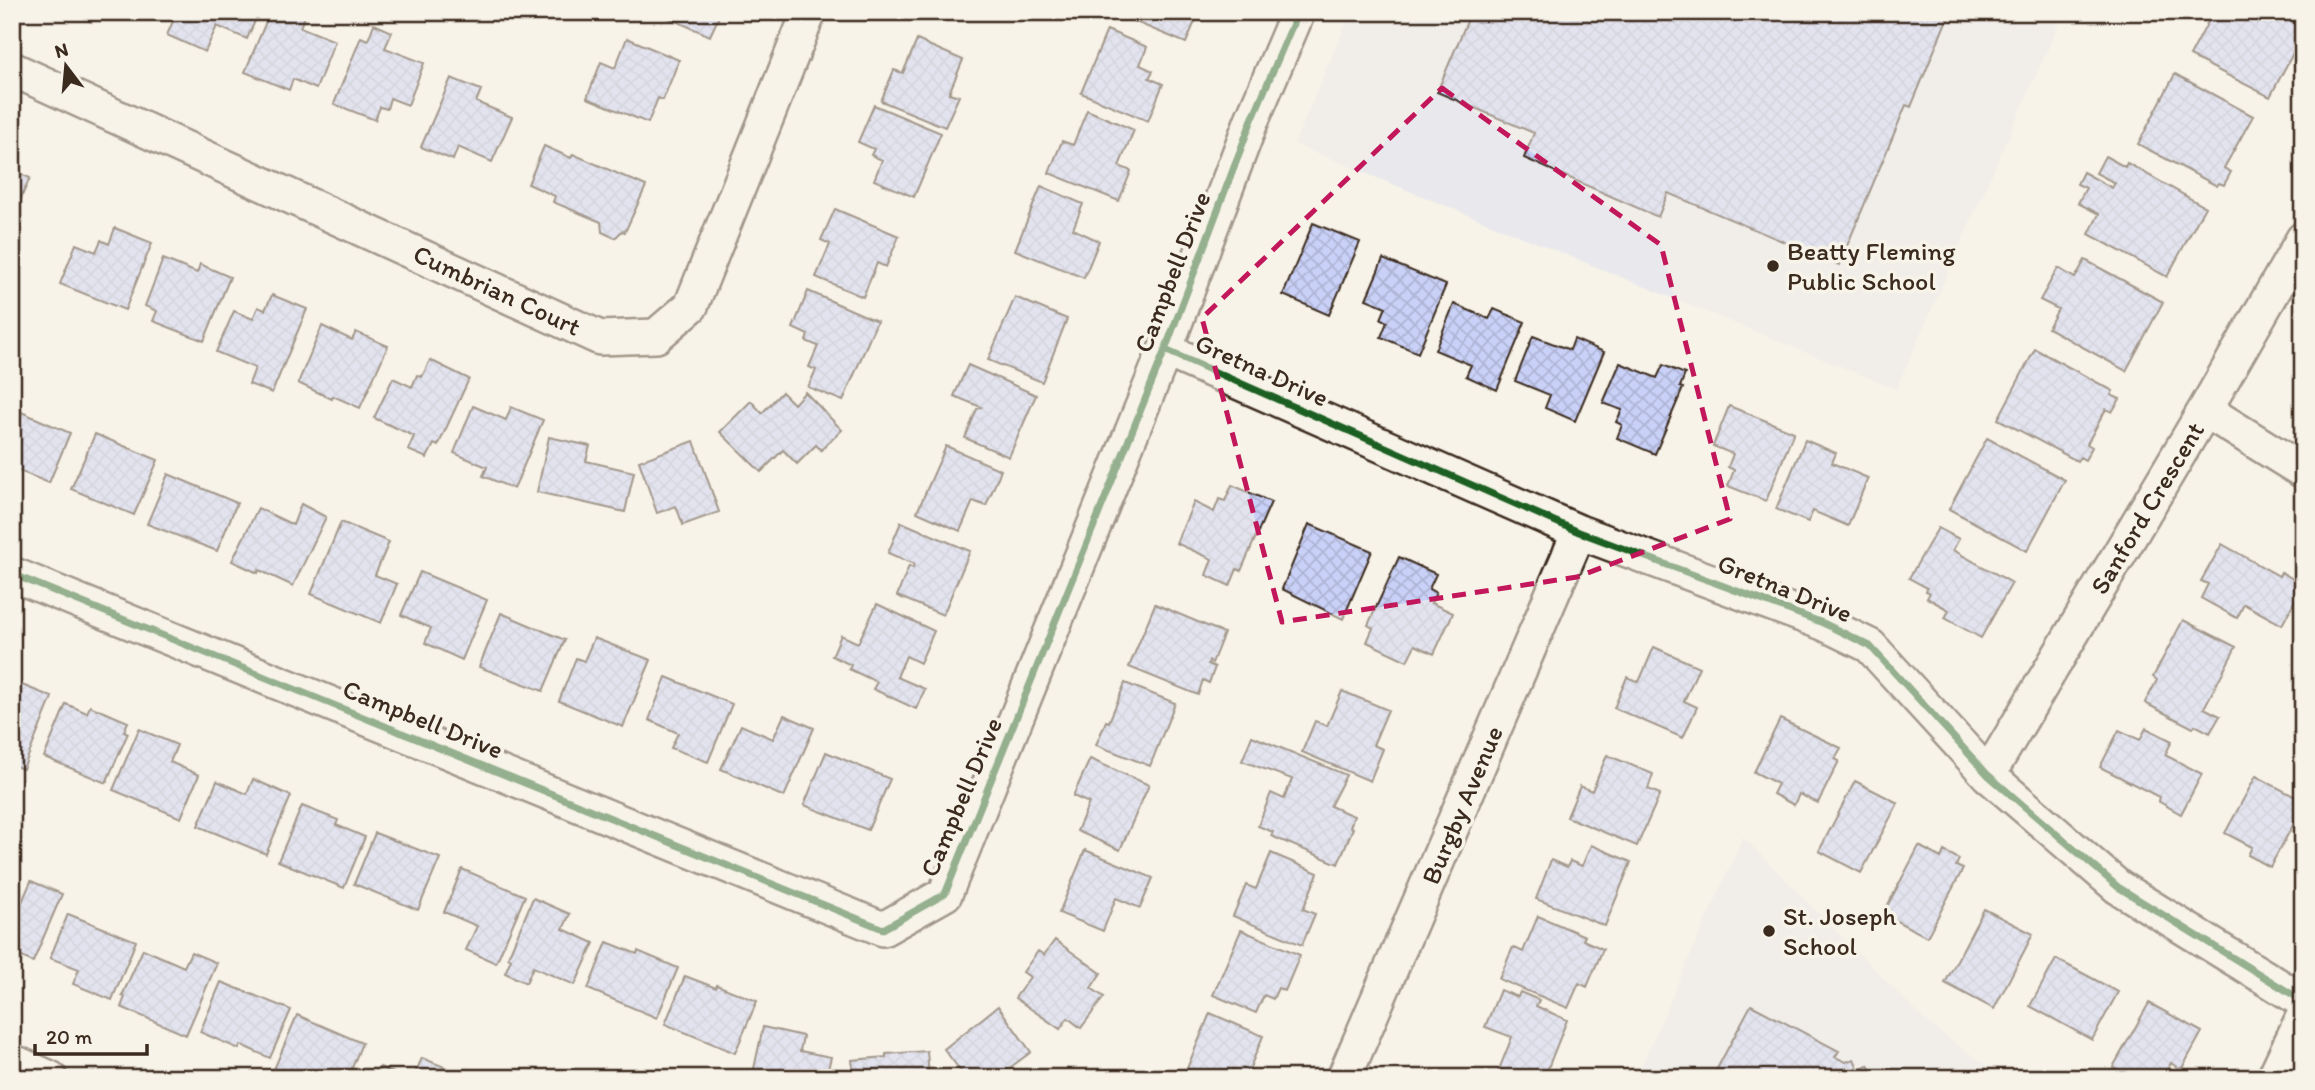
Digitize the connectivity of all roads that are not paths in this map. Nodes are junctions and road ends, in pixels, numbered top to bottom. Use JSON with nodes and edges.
{"nodes":[{"id":1,"x":809,"y":12,"type":"edge"},
{"id":2,"x":1298,"y":12,"type":"edge"},
{"id":3,"x":12,"y":69,"type":"edge"},
{"id":4,"x":2303,"y":239,"type":"edge"},
{"id":5,"x":1165,"y":350,"type":"junction"},
{"id":6,"x":2205,"y":410,"type":"junction"},
{"id":7,"x":2303,"y":471,"type":"edge"},
{"id":8,"x":1579,"y":532,"type":"junction"},
{"id":9,"x":12,"y":574,"type":"edge"},
{"id":10,"x":1988,"y":775,"type":"junction"},
{"id":11,"x":2303,"y":1001,"type":"edge"},
{"id":12,"x":2303,"y":1017,"type":"edge"},
{"id":13,"x":12,"y":1061,"type":"edge"},
{"id":14,"x":50,"y":1078,"type":"edge"},
{"id":15,"x":1344,"y":1078,"type":"edge"},
{"id":16,"x":2274,"y":1078,"type":"edge"}],
"edges":[{"from":1,"to":3,"type":"street","name":"Cumbrian Court"},
{"from":2,"to":5,"type":"street","name":"Campbell Drive"},
{"from":4,"to":6,"type":"street","name":"Sanford Crescent"},
{"from":5,"to":8,"type":"street","name":"Gretna Drive"},
{"from":5,"to":9,"type":"street","name":"Campbell Drive"},
{"from":6,"to":7,"type":"street"},
{"from":6,"to":10,"type":"street","name":"Sanford Crescent"},
{"from":8,"to":10,"type":"street","name":"Gretna Drive"},
{"from":8,"to":15,"type":"street","name":"Burgby Avenue"},
{"from":10,"to":11,"type":"street","name":"Gretna Drive"},
{"from":12,"to":16,"type":"street"},
{"from":13,"to":14,"type":"street"}]}
